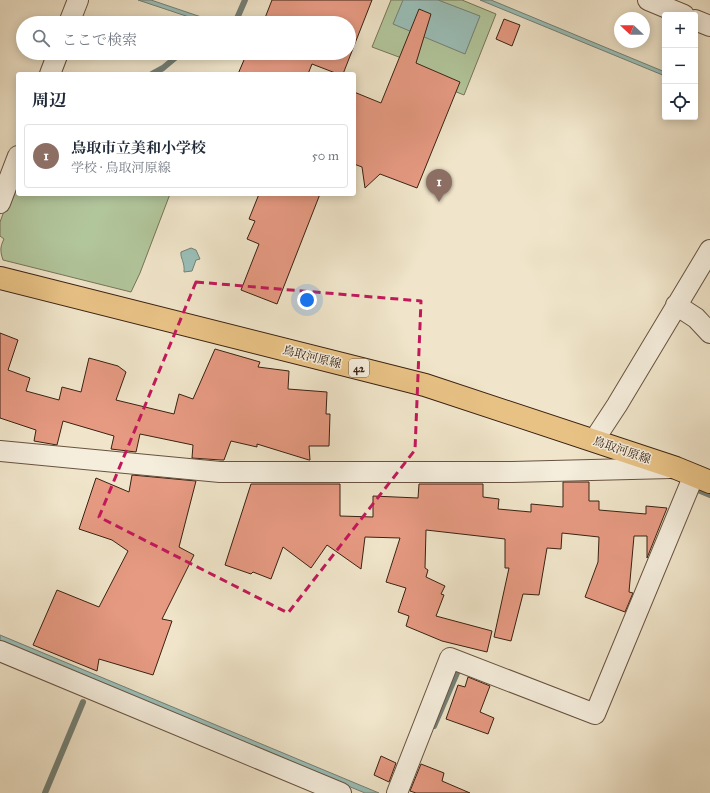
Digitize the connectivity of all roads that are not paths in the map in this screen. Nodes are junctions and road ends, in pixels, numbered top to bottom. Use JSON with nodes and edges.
{"nodes":[{"id":1,"x":78,"y":0,"type":"edge"},
{"id":2,"x":648,"y":0,"type":"edge"},
{"id":3,"x":677,"y":12,"type":"edge"},
{"id":4,"x":72,"y":16,"type":"edge"},
{"id":5,"x":698,"y":21,"type":"edge"},
{"id":6,"x":710,"y":26,"type":"edge"},
{"id":7,"x":55,"y":60,"type":"edge"},
{"id":8,"x":51,"y":72,"type":"edge"},
{"id":9,"x":16,"y":161,"type":"edge"},
{"id":10,"x":0,"y":203,"type":"edge"},
{"id":11,"x":710,"y":250,"type":"edge"},
{"id":12,"x":0,"y":278,"type":"edge"},
{"id":13,"x":676,"y":305,"type":"junction"},
{"id":14,"x":710,"y":333,"type":"edge"},
{"id":15,"x":594,"y":440,"type":"junction"},
{"id":16,"x":0,"y":451,"type":"edge"},
{"id":17,"x":693,"y":475,"type":"edge"},
{"id":18,"x":0,"y":651,"type":"edge"},
{"id":19,"x":341,"y":793,"type":"edge"},
{"id":20,"x":397,"y":793,"type":"edge"}],
"edges":[{"from":1,"to":4,"type":"street"},
{"from":2,"to":3,"type":"street"},
{"from":5,"to":6,"type":"street"},
{"from":7,"to":8,"type":"street"},
{"from":9,"to":10,"type":"street"},
{"from":11,"to":13,"type":"street"},
{"from":12,"to":15,"type":"main road","name":"鳥取河原線","number":"42"},
{"from":13,"to":14,"type":"street"},
{"from":13,"to":15,"type":"street"},
{"from":15,"to":17,"type":"main road","name":"鳥取河原線","number":"42"},
{"from":16,"to":17,"type":"street"},
{"from":17,"to":20,"type":"street"},
{"from":18,"to":19,"type":"street"}]}
